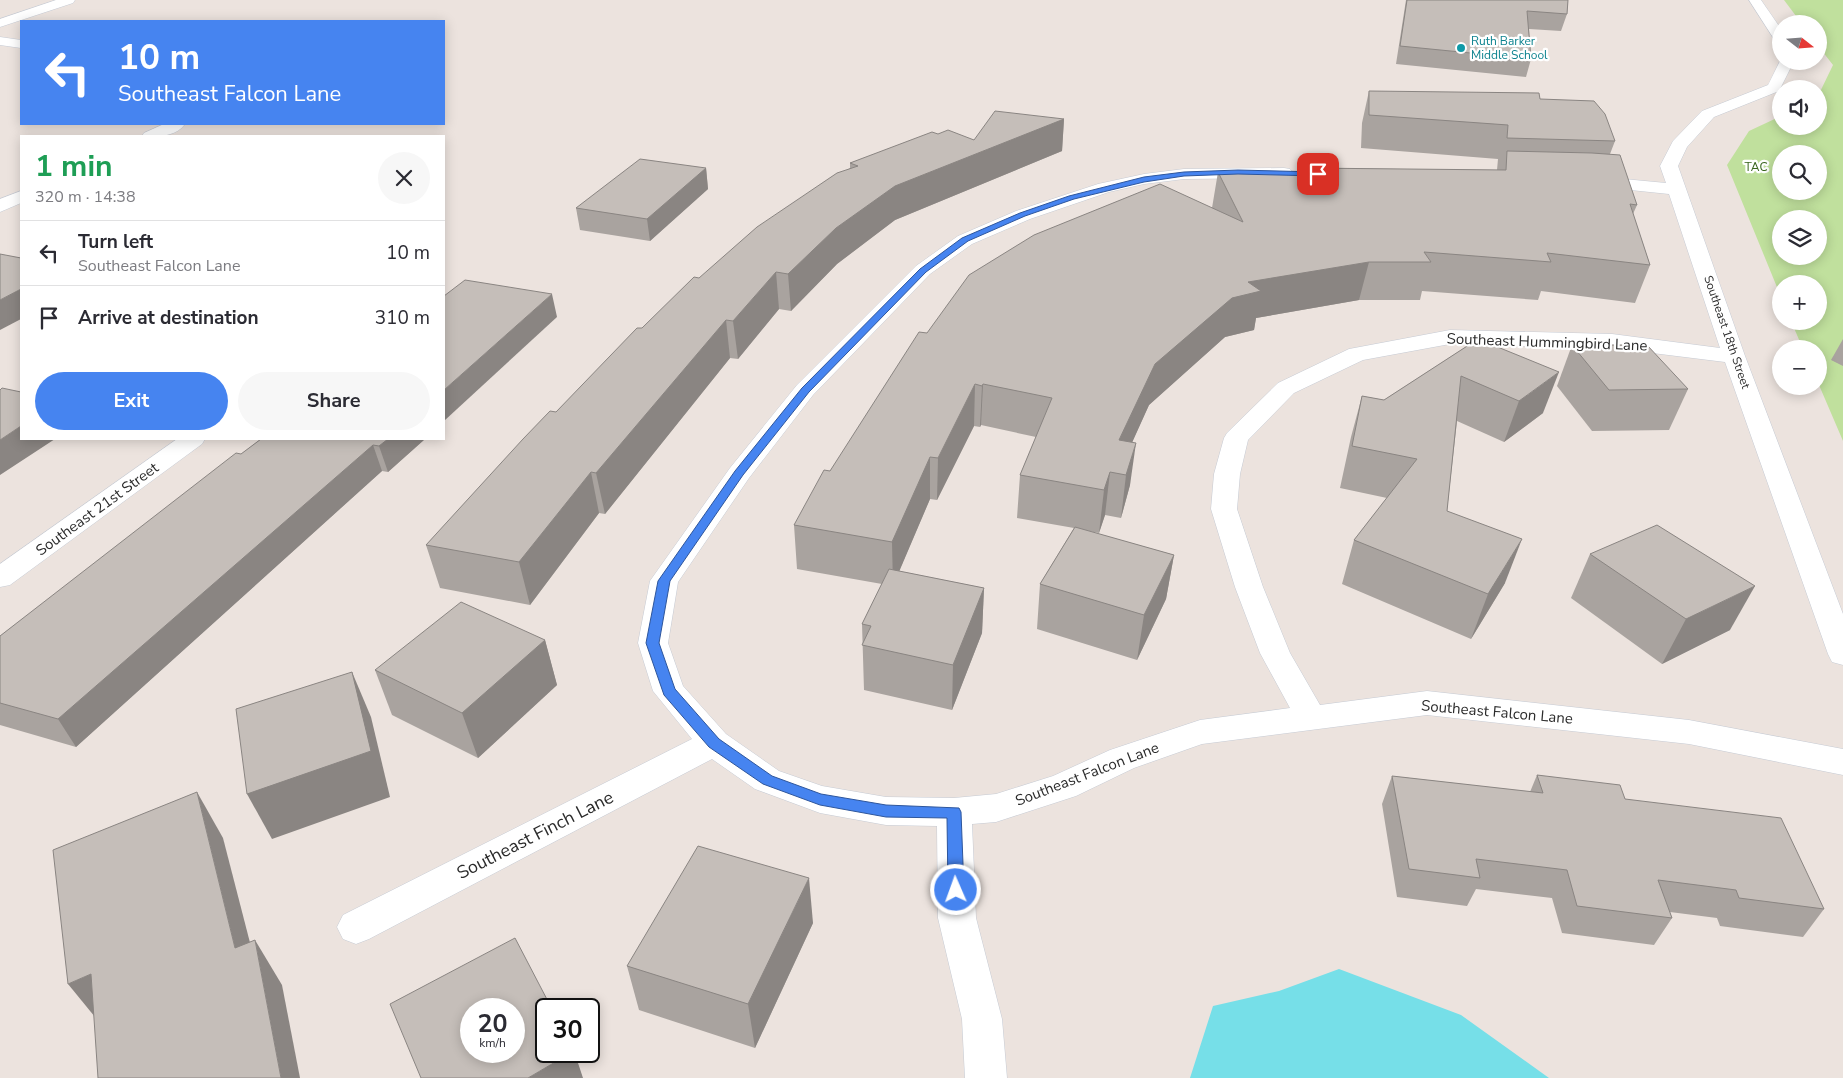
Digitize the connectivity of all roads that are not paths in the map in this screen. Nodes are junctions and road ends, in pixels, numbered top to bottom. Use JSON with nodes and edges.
{"nodes":[{"id":1,"x":69,"y":0,"type":"edge"},
{"id":2,"x":1755,"y":0,"type":"edge"},
{"id":3,"x":0,"y":23,"type":"edge"},
{"id":4,"x":1772,"y":26,"type":"edge"},
{"id":5,"x":0,"y":41,"type":"edge"},
{"id":6,"x":20,"y":44,"type":"edge"},
{"id":7,"x":1783,"y":70,"type":"edge"},
{"id":8,"x":175,"y":125,"type":"edge"},
{"id":9,"x":152,"y":135,"type":"edge"},
{"id":10,"x":1308,"y":174,"type":"edge"},
{"id":11,"x":1571,"y":180,"type":"edge"},
{"id":12,"x":1677,"y":189,"type":"junction"},
{"id":13,"x":20,"y":196,"type":"edge"},
{"id":14,"x":0,"y":206,"type":"edge"},
{"id":15,"x":1734,"y":356,"type":"junction"},
{"id":16,"x":192,"y":440,"type":"edge"},
{"id":17,"x":0,"y":578,"type":"edge"},
{"id":18,"x":1843,"y":654,"type":"edge"},
{"id":19,"x":1311,"y":717,"type":"junction"},
{"id":20,"x":714,"y":743,"type":"junction"},
{"id":21,"x":1843,"y":762,"type":"edge"},
{"id":22,"x":954,"y":812,"type":"junction"},
{"id":23,"x":356,"y":927,"type":"dead end"},
{"id":24,"x":986,"y":1078,"type":"edge"}],
"edges":[{"from":1,"to":3,"type":"street"},
{"from":2,"to":4,"type":"street"},
{"from":5,"to":6,"type":"street"},
{"from":7,"to":12,"type":"street","name":"Southeast 18th Street"},
{"from":8,"to":9,"type":"street"},
{"from":10,"to":20,"type":"street","name":"Southeast Falcon Lane"},
{"from":11,"to":12,"type":"street"},
{"from":12,"to":15,"type":"street","name":"Southeast 18th Street"},
{"from":13,"to":14,"type":"street"},
{"from":15,"to":18,"type":"street","name":"Southeast 18th Street"},
{"from":15,"to":19,"type":"street","name":"Southeast Hummingbird Lane"},
{"from":16,"to":17,"type":"street","name":"Southeast 21st Street"},
{"from":19,"to":21,"type":"street","name":"Southeast Falcon Lane"},
{"from":19,"to":22,"type":"street","name":"Southeast Falcon Lane"},
{"from":20,"to":22,"type":"street","name":"Southeast Falcon Lane"},
{"from":20,"to":23,"type":"street","name":"Southeast Finch Lane"},
{"from":22,"to":24,"type":"street"}]}
